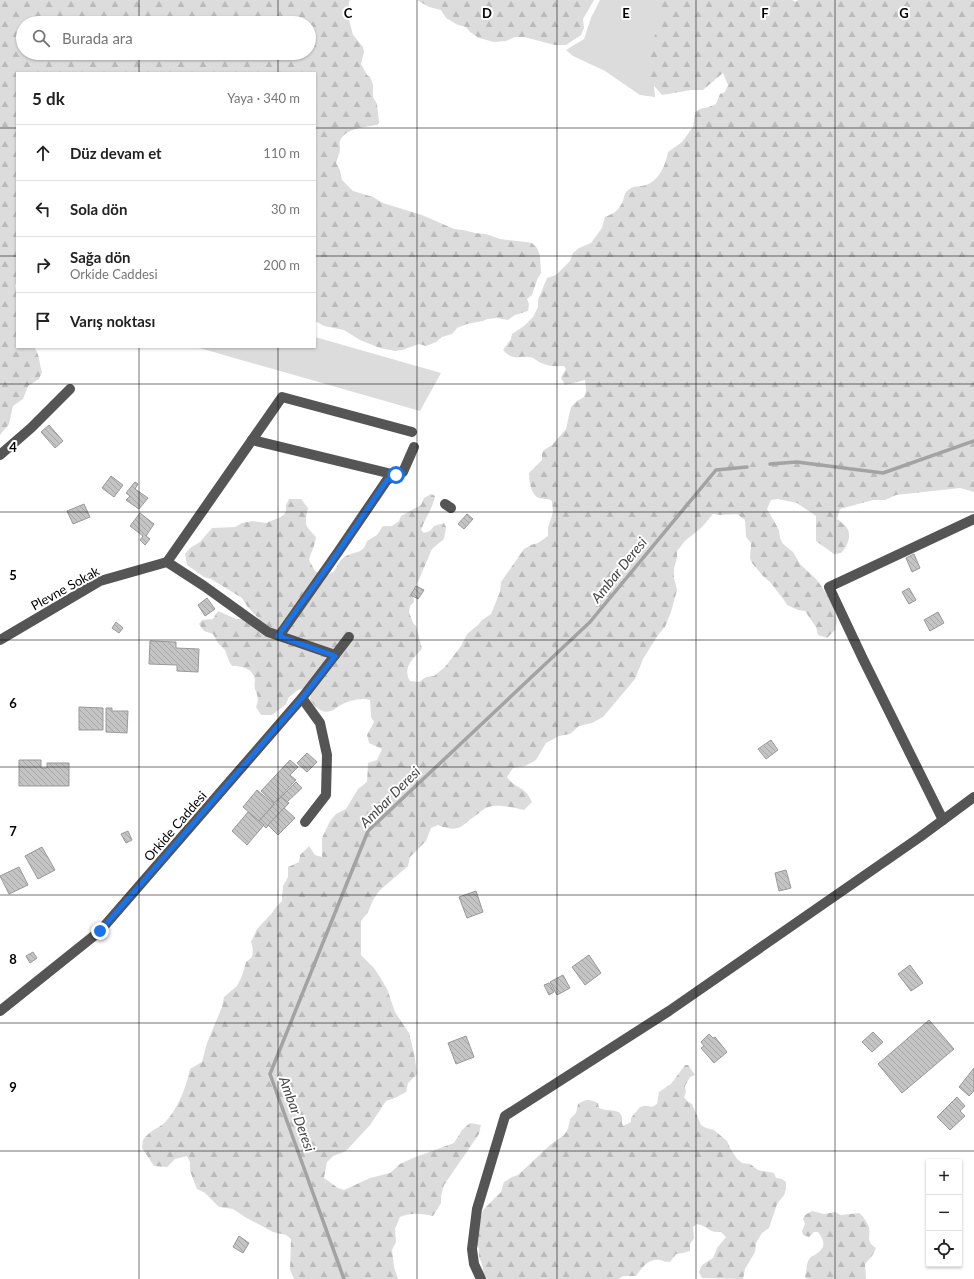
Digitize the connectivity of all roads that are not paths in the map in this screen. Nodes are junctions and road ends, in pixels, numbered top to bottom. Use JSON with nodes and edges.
{"nodes":[{"id":1,"x":70,"y":389,"type":"dead end"},
{"id":2,"x":412,"y":432,"type":"dead end"},
{"id":3,"x":252,"y":440,"type":"junction"},
{"id":4,"x":414,"y":447,"type":"dead end"},
{"id":5,"x":0,"y":455,"type":"edge"},
{"id":6,"x":396,"y":475,"type":"junction"},
{"id":7,"x":974,"y":519,"type":"edge"},
{"id":8,"x":167,"y":562,"type":"junction"},
{"id":9,"x":278,"y":636,"type":"junction"},
{"id":10,"x":349,"y":637,"type":"dead end"},
{"id":11,"x":0,"y":640,"type":"edge"},
{"id":12,"x":335,"y":656,"type":"junction"},
{"id":13,"x":302,"y":698,"type":"junction"},
{"id":14,"x":974,"y":797,"type":"edge"},
{"id":15,"x":944,"y":820,"type":"junction"},
{"id":16,"x":305,"y":822,"type":"dead end"},
{"id":17,"x":0,"y":1011,"type":"edge"},
{"id":18,"x":481,"y":1279,"type":"edge"}],
"edges":[{"from":1,"to":5,"type":"street"},
{"from":2,"to":3,"type":"street"},
{"from":3,"to":6,"type":"street"},
{"from":3,"to":8,"type":"street"},
{"from":4,"to":6,"type":"street"},
{"from":6,"to":9,"type":"street"},
{"from":7,"to":15,"type":"street"},
{"from":8,"to":9,"type":"street"},
{"from":8,"to":11,"type":"street","name":"Plevne Sokak"},
{"from":9,"to":12,"type":"street"},
{"from":10,"to":12,"type":"street","name":"Orkide Caddesi"},
{"from":12,"to":13,"type":"street","name":"Orkide Caddesi"},
{"from":13,"to":16,"type":"street"},
{"from":13,"to":17,"type":"street","name":"Orkide Caddesi"},
{"from":14,"to":15,"type":"street"},
{"from":15,"to":18,"type":"street"}]}
